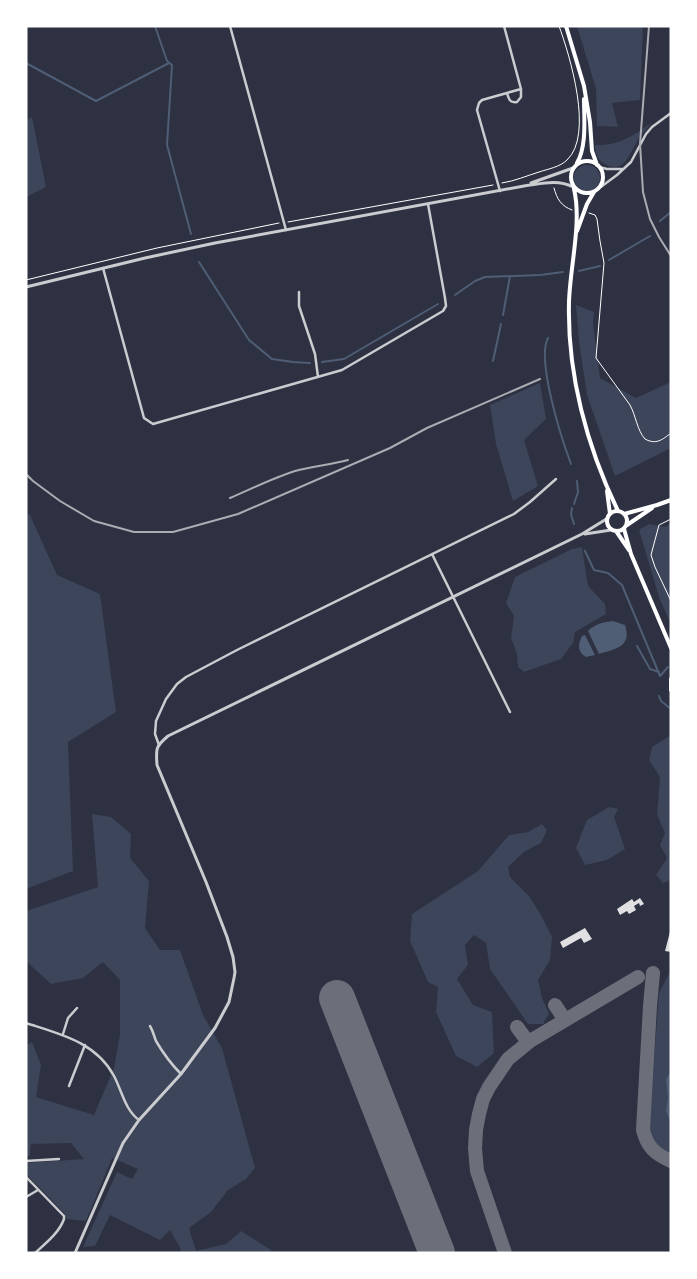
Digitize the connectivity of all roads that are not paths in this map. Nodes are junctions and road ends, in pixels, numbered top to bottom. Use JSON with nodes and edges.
{"nodes":[{"id":1,"x":230,"y":26,"type":"edge"},
{"id":2,"x":504,"y":26,"type":"edge"},
{"id":3,"x":566,"y":26,"type":"edge"},
{"id":4,"x":584,"y":86,"type":"junction"},
{"id":5,"x":521,"y":89,"type":"junction"},
{"id":6,"x":507,"y":93,"type":"junction"},
{"id":7,"x":671,"y":113,"type":"edge"},
{"id":8,"x":598,"y":165,"type":"junction"},
{"id":9,"x":574,"y":167,"type":"junction"},
{"id":10,"x":623,"y":168,"type":"junction"},
{"id":11,"x":524,"y":186,"type":"junction"},
{"id":12,"x":574,"y":188,"type":"junction"},
{"id":13,"x":500,"y":191,"type":"junction"},
{"id":14,"x":596,"y":191,"type":"junction"},
{"id":15,"x":428,"y":204,"type":"junction"},
{"id":16,"x":286,"y":230,"type":"junction"},
{"id":17,"x":576,"y":236,"type":"junction"},
{"id":18,"x":103,"y":268,"type":"junction"},
{"id":19,"x":26,"y":288,"type":"edge"},
{"id":20,"x":300,"y":292,"type":"dead end"},
{"id":21,"x":318,"y":378,"type":"junction"},
{"id":22,"x":556,"y":479,"type":"dead end"},
{"id":23,"x":606,"y":486,"type":"junction"},
{"id":24,"x":671,"y":500,"type":"edge"},
{"id":25,"x":657,"y":505,"type":"junction"},
{"id":26,"x":618,"y":511,"type":"junction"},
{"id":27,"x":624,"y":514,"type":"junction"},
{"id":28,"x":609,"y":516,"type":"junction"},
{"id":29,"x":625,"y":527,"type":"junction"},
{"id":30,"x":614,"y":531,"type":"junction"},
{"id":31,"x":582,"y":534,"type":"junction"},
{"id":32,"x":432,"y":554,"type":"junction"},
{"id":33,"x":632,"y":554,"type":"junction"},
{"id":34,"x":453,"y":597,"type":"junction"},
{"id":35,"x":671,"y":648,"type":"edge"},
{"id":36,"x":671,"y":679,"type":"edge"},
{"id":37,"x":671,"y":690,"type":"edge"},
{"id":38,"x":510,"y":712,"type":"dead end"},
{"id":39,"x":159,"y":744,"type":"junction"},
{"id":40,"x":77,"y":1008,"type":"dead end"},
{"id":41,"x":26,"y":1023,"type":"edge"},
{"id":42,"x":150,"y":1026,"type":"dead end"},
{"id":43,"x":63,"y":1034,"type":"junction"},
{"id":44,"x":85,"y":1045,"type":"junction"},
{"id":45,"x":181,"y":1074,"type":"junction"},
{"id":46,"x":69,"y":1086,"type":"dead end"},
{"id":47,"x":139,"y":1120,"type":"junction"},
{"id":48,"x":58,"y":1159,"type":"dead end"},
{"id":49,"x":26,"y":1161,"type":"edge"},
{"id":50,"x":26,"y":1177,"type":"edge"},
{"id":51,"x":38,"y":1190,"type":"junction"},
{"id":52,"x":26,"y":1197,"type":"edge"},
{"id":53,"x":35,"y":1253,"type":"edge"},
{"id":54,"x":75,"y":1253,"type":"edge"}],
"edges":[{"from":1,"to":16,"type":"street"},
{"from":2,"to":5,"type":"street"},
{"from":3,"to":4,"type":"main road"},
{"from":4,"to":8,"type":"main road"},
{"from":4,"to":9,"type":"main road"},
{"from":5,"to":6,"type":"street"},
{"from":5,"to":6,"type":"street"},
{"from":6,"to":13,"type":"street"},
{"from":7,"to":10,"type":"street"},
{"from":8,"to":9,"type":"main road"},
{"from":8,"to":10,"type":"street"},
{"from":8,"to":14,"type":"main road"},
{"from":9,"to":11,"type":"street"},
{"from":9,"to":12,"type":"main road"},
{"from":10,"to":14,"type":"street"},
{"from":11,"to":12,"type":"street"},
{"from":11,"to":13,"type":"street"},
{"from":12,"to":14,"type":"main road"},
{"from":12,"to":17,"type":"main road"},
{"from":13,"to":15,"type":"street"},
{"from":14,"to":17,"type":"main road"},
{"from":15,"to":16,"type":"street"},
{"from":15,"to":21,"type":"street"},
{"from":16,"to":18,"type":"street"},
{"from":17,"to":23,"type":"main road"},
{"from":18,"to":19,"type":"street"},
{"from":18,"to":21,"type":"street"},
{"from":20,"to":21,"type":"street"},
{"from":22,"to":32,"type":"street"},
{"from":23,"to":26,"type":"main road"},
{"from":23,"to":28,"type":"main road"},
{"from":24,"to":25,"type":"main road"},
{"from":25,"to":27,"type":"main road"},
{"from":25,"to":29,"type":"main road"},
{"from":26,"to":27,"type":"main road"},
{"from":26,"to":28,"type":"main road"},
{"from":27,"to":29,"type":"main road"},
{"from":28,"to":30,"type":"main road"},
{"from":28,"to":31,"type":"street"},
{"from":29,"to":30,"type":"main road"},
{"from":29,"to":33,"type":"main road"},
{"from":30,"to":31,"type":"street"},
{"from":30,"to":33,"type":"main road"},
{"from":31,"to":34,"type":"street"},
{"from":32,"to":34,"type":"street"},
{"from":32,"to":39,"type":"street"},
{"from":33,"to":35,"type":"main road"},
{"from":34,"to":38,"type":"street"},
{"from":34,"to":39,"type":"street"},
{"from":36,"to":37,"type":"main road"},
{"from":39,"to":45,"type":"street"},
{"from":40,"to":43,"type":"street"},
{"from":41,"to":43,"type":"street"},
{"from":42,"to":45,"type":"street"},
{"from":43,"to":44,"type":"street"},
{"from":44,"to":46,"type":"street"},
{"from":44,"to":47,"type":"street"},
{"from":45,"to":47,"type":"street"},
{"from":47,"to":54,"type":"street"},
{"from":48,"to":49,"type":"street"},
{"from":50,"to":51,"type":"street"},
{"from":51,"to":52,"type":"street"},
{"from":51,"to":53,"type":"street"}]}
